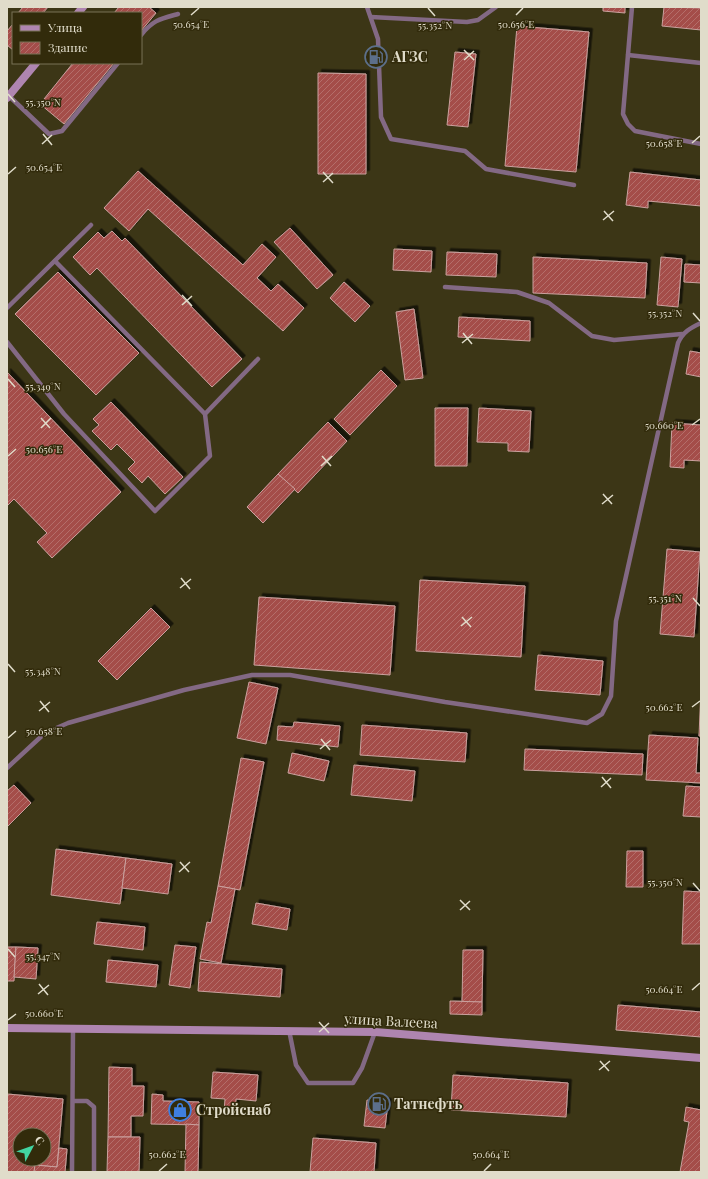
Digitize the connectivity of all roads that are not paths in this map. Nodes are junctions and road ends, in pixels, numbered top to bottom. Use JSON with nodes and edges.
{"nodes":[{"id":1,"x":367,"y":7,"type":"edge"},
{"id":2,"x":496,"y":7,"type":"edge"},
{"id":3,"x":632,"y":7,"type":"edge"},
{"id":4,"x":178,"y":14,"type":"dead end"},
{"id":5,"x":371,"y":17,"type":"junction"},
{"id":6,"x":142,"y":34,"type":"edge"},
{"id":7,"x":628,"y":55,"type":"junction"},
{"id":8,"x":701,"y":63,"type":"edge"},
{"id":9,"x":35,"y":64,"type":"edge"},
{"id":10,"x":117,"y":64,"type":"edge"},
{"id":11,"x":8,"y":97,"type":"edge"},
{"id":12,"x":701,"y":144,"type":"edge"},
{"id":13,"x":574,"y":185,"type":"dead end"},
{"id":14,"x":91,"y":225,"type":"dead end"},
{"id":15,"x":55,"y":261,"type":"junction"},
{"id":16,"x":445,"y":287,"type":"dead end"},
{"id":17,"x":7,"y":308,"type":"edge"},
{"id":18,"x":701,"y":323,"type":"edge"},
{"id":19,"x":682,"y":334,"type":"junction"},
{"id":20,"x":7,"y":342,"type":"edge"},
{"id":21,"x":258,"y":359,"type":"dead end"},
{"id":22,"x":205,"y":414,"type":"junction"},
{"id":23,"x":7,"y":768,"type":"edge"},
{"id":24,"x":7,"y":1028,"type":"edge"},
{"id":25,"x":73,"y":1028,"type":"junction"},
{"id":26,"x":289,"y":1030,"type":"junction"},
{"id":27,"x":375,"y":1032,"type":"junction"},
{"id":28,"x":701,"y":1058,"type":"edge"},
{"id":29,"x":72,"y":1101,"type":"junction"},
{"id":30,"x":72,"y":1172,"type":"edge"},
{"id":31,"x":94,"y":1172,"type":"edge"}],
"edges":[{"from":1,"to":5,"type":"lane"},
{"from":2,"to":5,"type":"lane"},
{"from":3,"to":7,"type":"lane"},
{"from":4,"to":6,"type":"lane"},
{"from":5,"to":13,"type":"lane"},
{"from":7,"to":8,"type":"lane"},
{"from":7,"to":12,"type":"lane"},
{"from":9,"to":11,"type":"main road"},
{"from":10,"to":11,"type":"lane"},
{"from":14,"to":15,"type":"lane"},
{"from":15,"to":17,"type":"lane"},
{"from":15,"to":22,"type":"lane"},
{"from":16,"to":19,"type":"lane"},
{"from":18,"to":19,"type":"lane"},
{"from":19,"to":23,"type":"lane"},
{"from":20,"to":22,"type":"lane"},
{"from":21,"to":22,"type":"lane"},
{"from":24,"to":25,"type":"main road","name":"улица Валеева"},
{"from":25,"to":26,"type":"main road","name":"улица Валеева"},
{"from":25,"to":29,"type":"lane"},
{"from":26,"to":27,"type":"main road","name":"улица Валеева"},
{"from":26,"to":27,"type":"lane"},
{"from":27,"to":28,"type":"main road","name":"улица Валеева"},
{"from":29,"to":30,"type":"lane"},
{"from":29,"to":31,"type":"lane"}]}
